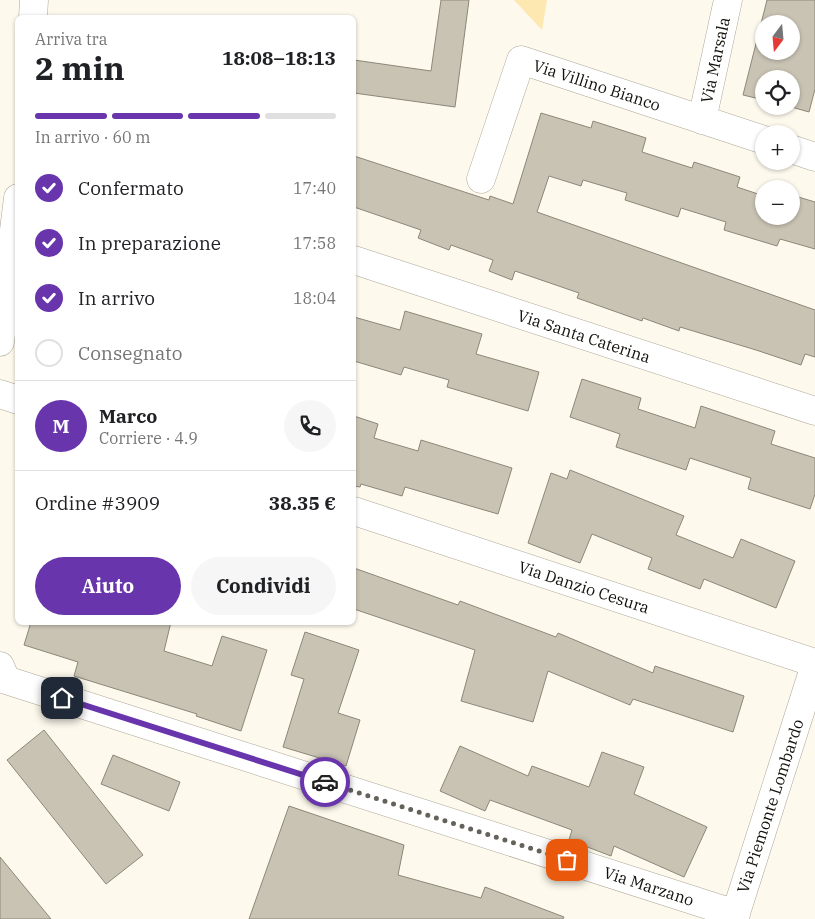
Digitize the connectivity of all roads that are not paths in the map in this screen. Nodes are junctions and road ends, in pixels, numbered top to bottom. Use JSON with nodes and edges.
{"nodes":[{"id":1,"x":34,"y":0,"type":"edge"},
{"id":2,"x":728,"y":0,"type":"edge"},
{"id":3,"x":32,"y":15,"type":"edge"},
{"id":4,"x":702,"y":120,"type":"junction"},
{"id":5,"x":755,"y":137,"type":"edge"},
{"id":6,"x":800,"y":152,"type":"edge"},
{"id":7,"x":815,"y":156,"type":"edge"},
{"id":8,"x":481,"y":179,"type":"dead end"},
{"id":9,"x":15,"y":216,"type":"edge"},
{"id":10,"x":356,"y":261,"type":"edge"},
{"id":11,"x":4,"y":284,"type":"edge"},
{"id":12,"x":0,"y":342,"type":"edge"},
{"id":13,"x":0,"y":394,"type":"edge"},
{"id":14,"x":15,"y":399,"type":"edge"},
{"id":15,"x":815,"y":411,"type":"edge"},
{"id":16,"x":356,"y":512,"type":"edge"},
{"id":17,"x":815,"y":664,"type":"edge"},
{"id":18,"x":0,"y":666,"type":"edge"},
{"id":19,"x":735,"y":916,"type":"edge"}],
"edges":[{"from":1,"to":3,"type":"street"},
{"from":2,"to":4,"type":"street","name":"Via Marsala"},
{"from":4,"to":5,"type":"street","name":"Via Villino Bianco"},
{"from":4,"to":8,"type":"street","name":"Via Villino Bianco"},
{"from":6,"to":7,"type":"street"},
{"from":9,"to":11,"type":"street"},
{"from":10,"to":15,"type":"street","name":"Via Santa Caterina"},
{"from":11,"to":12,"type":"street"},
{"from":13,"to":14,"type":"street"},
{"from":16,"to":17,"type":"street","name":"Via Danzio Cesura"},
{"from":17,"to":19,"type":"street","name":"Via Piemonte Lombardo"},
{"from":18,"to":19,"type":"street","name":"Via Marzano"}]}
